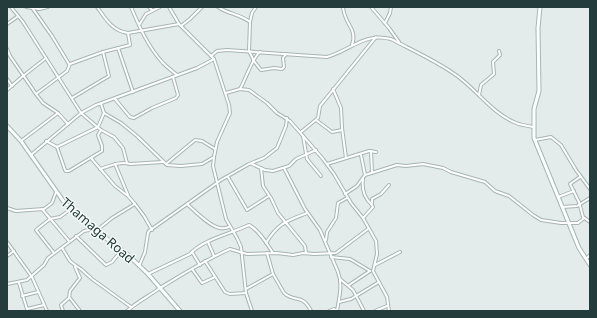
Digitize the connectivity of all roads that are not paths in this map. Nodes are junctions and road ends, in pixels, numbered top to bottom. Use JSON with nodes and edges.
{"nodes":[{"id":1,"x":12,"y":7,"type":"edge"},
{"id":2,"x":26,"y":7,"type":"edge"},
{"id":3,"x":48,"y":7,"type":"edge"},
{"id":4,"x":97,"y":7,"type":"edge"},
{"id":5,"x":131,"y":7,"type":"edge"},
{"id":6,"x":149,"y":7,"type":"edge"},
{"id":7,"x":160,"y":7,"type":"edge"},
{"id":8,"x":169,"y":7,"type":"edge"},
{"id":9,"x":202,"y":7,"type":"edge"},
{"id":10,"x":218,"y":7,"type":"edge"},
{"id":11,"x":256,"y":7,"type":"edge"},
{"id":12,"x":343,"y":7,"type":"edge"},
{"id":13,"x":371,"y":7,"type":"edge"},
{"id":14,"x":391,"y":7,"type":"edge"},
{"id":15,"x":540,"y":7,"type":"edge"},
{"id":16,"x":33,"y":9,"type":"junction"},
{"id":17,"x":152,"y":10,"type":"junction"},
{"id":18,"x":18,"y":16,"type":"junction"},
{"id":19,"x":250,"y":22,"type":"junction"},
{"id":20,"x":385,"y":23,"type":"junction"},
{"id":21,"x":7,"y":24,"type":"edge"},
{"id":22,"x":180,"y":25,"type":"junction"},
{"id":23,"x":139,"y":26,"type":"junction"},
{"id":24,"x":141,"y":31,"type":"junction"},
{"id":25,"x":128,"y":33,"type":"junction"},
{"id":26,"x":377,"y":36,"type":"junction"},
{"id":27,"x":399,"y":43,"type":"junction"},
{"id":28,"x":351,"y":46,"type":"junction"},
{"id":29,"x":118,"y":48,"type":"junction"},
{"id":30,"x":7,"y":49,"type":"edge"},
{"id":31,"x":249,"y":51,"type":"junction"},
{"id":32,"x":103,"y":52,"type":"junction"},
{"id":33,"x":260,"y":52,"type":"junction"},
{"id":34,"x":500,"y":52,"type":"dead end"},
{"id":35,"x":286,"y":54,"type":"junction"},
{"id":36,"x":8,"y":55,"type":"edge"},
{"id":37,"x":211,"y":56,"type":"junction"},
{"id":38,"x":46,"y":58,"type":"junction"},
{"id":39,"x":214,"y":59,"type":"junction"},
{"id":40,"x":253,"y":59,"type":"junction"},
{"id":41,"x":69,"y":64,"type":"junction"},
{"id":42,"x":177,"y":75,"type":"junction"},
{"id":43,"x":23,"y":76,"type":"junction"},
{"id":44,"x":58,"y":77,"type":"junction"},
{"id":45,"x":173,"y":77,"type":"junction"},
{"id":46,"x":7,"y":79,"type":"edge"},
{"id":47,"x":12,"y":86,"type":"junction"},
{"id":48,"x":240,"y":89,"type":"junction"},
{"id":49,"x":333,"y":89,"type":"junction"},
{"id":50,"x":7,"y":90,"type":"edge"},
{"id":51,"x":133,"y":92,"type":"junction"},
{"id":52,"x":226,"y":93,"type":"junction"},
{"id":53,"x":36,"y":94,"type":"junction"},
{"id":54,"x":479,"y":95,"type":"junction"},
{"id":55,"x":72,"y":98,"type":"junction"},
{"id":56,"x":115,"y":99,"type":"junction"},
{"id":57,"x":101,"y":103,"type":"junction"},
{"id":58,"x":58,"y":113,"type":"junction"},
{"id":59,"x":81,"y":113,"type":"junction"},
{"id":60,"x":104,"y":113,"type":"junction"},
{"id":61,"x":286,"y":118,"type":"junction"},
{"id":62,"x":316,"y":120,"type":"junction"},
{"id":63,"x":68,"y":124,"type":"junction"},
{"id":64,"x":7,"y":126,"type":"edge"},
{"id":65,"x":98,"y":127,"type":"junction"},
{"id":66,"x":534,"y":127,"type":"junction"},
{"id":67,"x":101,"y":130,"type":"junction"},
{"id":68,"x":342,"y":130,"type":"junction"},
{"id":69,"x":300,"y":132,"type":"junction"},
{"id":70,"x":303,"y":135,"type":"junction"},
{"id":71,"x":535,"y":140,"type":"junction"},
{"id":72,"x":46,"y":141,"type":"junction"},
{"id":73,"x":21,"y":142,"type":"junction"},
{"id":74,"x":57,"y":147,"type":"junction"},
{"id":75,"x":215,"y":150,"type":"junction"},
{"id":76,"x":316,"y":150,"type":"junction"},
{"id":77,"x":371,"y":151,"type":"junction"},
{"id":78,"x":376,"y":152,"type":"dead end"},
{"id":79,"x":30,"y":155,"type":"junction"},
{"id":80,"x":306,"y":155,"type":"junction"},
{"id":81,"x":361,"y":155,"type":"junction"},
{"id":82,"x":214,"y":157,"type":"junction"},
{"id":83,"x":91,"y":158,"type":"junction"},
{"id":84,"x":346,"y":158,"type":"junction"},
{"id":85,"x":163,"y":162,"type":"junction"},
{"id":86,"x":127,"y":163,"type":"junction"},
{"id":87,"x":115,"y":164,"type":"junction"},
{"id":88,"x":166,"y":164,"type":"junction"},
{"id":89,"x":251,"y":164,"type":"junction"},
{"id":90,"x":326,"y":164,"type":"junction"},
{"id":91,"x":261,"y":168,"type":"junction"},
{"id":92,"x":284,"y":168,"type":"junction"},
{"id":93,"x":100,"y":169,"type":"junction"},
{"id":94,"x":372,"y":172,"type":"junction"},
{"id":95,"x":321,"y":176,"type":"dead end"},
{"id":96,"x":364,"y":176,"type":"junction"},
{"id":97,"x":228,"y":177,"type":"junction"},
{"id":98,"x":580,"y":177,"type":"junction"},
{"id":99,"x":217,"y":183,"type":"junction"},
{"id":100,"x":389,"y":185,"type":"dead end"},
{"id":101,"x":357,"y":186,"type":"junction"},
{"id":102,"x":590,"y":189,"type":"edge"},
{"id":103,"x":364,"y":190,"type":"junction"},
{"id":104,"x":574,"y":191,"type":"junction"},
{"id":105,"x":56,"y":192,"type":"junction"},
{"id":106,"x":345,"y":194,"type":"junction"},
{"id":107,"x":128,"y":196,"type":"junction"},
{"id":108,"x":269,"y":196,"type":"junction"},
{"id":109,"x":557,"y":197,"type":"junction"},
{"id":110,"x":347,"y":198,"type":"junction"},
{"id":111,"x":590,"y":198,"type":"edge"},
{"id":112,"x":135,"y":204,"type":"junction"},
{"id":113,"x":372,"y":204,"type":"junction"},
{"id":114,"x":580,"y":204,"type":"junction"},
{"id":115,"x":188,"y":205,"type":"junction"},
{"id":116,"x":561,"y":207,"type":"junction"},
{"id":117,"x":8,"y":209,"type":"edge"},
{"id":118,"x":71,"y":209,"type":"junction"},
{"id":119,"x":42,"y":210,"type":"junction"},
{"id":120,"x":307,"y":212,"type":"junction"},
{"id":121,"x":363,"y":218,"type":"junction"},
{"id":122,"x":584,"y":218,"type":"junction"},
{"id":123,"x":50,"y":219,"type":"junction"},
{"id":124,"x":590,"y":222,"type":"edge"},
{"id":125,"x":284,"y":223,"type":"junction"},
{"id":126,"x":568,"y":223,"type":"junction"},
{"id":127,"x":229,"y":227,"type":"junction"},
{"id":128,"x":368,"y":229,"type":"junction"},
{"id":129,"x":95,"y":230,"type":"junction"},
{"id":130,"x":152,"y":230,"type":"junction"},
{"id":131,"x":233,"y":232,"type":"junction"},
{"id":132,"x":76,"y":236,"type":"junction"},
{"id":133,"x":7,"y":242,"type":"edge"},
{"id":134,"x":69,"y":242,"type":"junction"},
{"id":135,"x":208,"y":242,"type":"junction"},
{"id":136,"x":325,"y":242,"type":"junction"},
{"id":137,"x":266,"y":243,"type":"junction"},
{"id":138,"x":62,"y":248,"type":"junction"},
{"id":139,"x":122,"y":250,"type":"junction"},
{"id":140,"x":14,"y":251,"type":"junction"},
{"id":141,"x":192,"y":252,"type":"junction"},
{"id":142,"x":400,"y":252,"type":"dead end"},
{"id":143,"x":267,"y":253,"type":"junction"},
{"id":144,"x":273,"y":253,"type":"junction"},
{"id":145,"x":306,"y":253,"type":"junction"},
{"id":146,"x":329,"y":253,"type":"junction"},
{"id":147,"x":54,"y":254,"type":"junction"},
{"id":148,"x":242,"y":254,"type":"junction"},
{"id":149,"x":590,"y":255,"type":"edge"},
{"id":150,"x":7,"y":256,"type":"edge"},
{"id":151,"x":214,"y":256,"type":"junction"},
{"id":152,"x":331,"y":257,"type":"junction"},
{"id":153,"x":586,"y":259,"type":"junction"},
{"id":154,"x":205,"y":261,"type":"junction"},
{"id":155,"x":75,"y":265,"type":"junction"},
{"id":156,"x":200,"y":265,"type":"junction"},
{"id":157,"x":590,"y":265,"type":"edge"},
{"id":158,"x":140,"y":266,"type":"junction"},
{"id":159,"x":374,"y":266,"type":"junction"},
{"id":160,"x":192,"y":269,"type":"junction"},
{"id":161,"x":372,"y":270,"type":"junction"},
{"id":162,"x":148,"y":274,"type":"junction"},
{"id":163,"x":272,"y":274,"type":"junction"},
{"id":164,"x":32,"y":277,"type":"junction"},
{"id":165,"x":215,"y":277,"type":"junction"},
{"id":166,"x":340,"y":278,"type":"junction"},
{"id":167,"x":379,"y":282,"type":"junction"},
{"id":168,"x":19,"y":283,"type":"junction"},
{"id":169,"x":7,"y":284,"type":"edge"},
{"id":170,"x":349,"y":285,"type":"junction"},
{"id":171,"x":160,"y":288,"type":"junction"},
{"id":172,"x":245,"y":289,"type":"junction"},
{"id":173,"x":38,"y":292,"type":"junction"},
{"id":174,"x":246,"y":293,"type":"junction"},
{"id":175,"x":22,"y":296,"type":"junction"},
{"id":176,"x":357,"y":296,"type":"junction"},
{"id":177,"x":70,"y":298,"type":"junction"},
{"id":178,"x":339,"y":302,"type":"junction"},
{"id":179,"x":44,"y":305,"type":"junction"},
{"id":180,"x":388,"y":306,"type":"junction"},
{"id":181,"x":131,"y":308,"type":"junction"},
{"id":182,"x":47,"y":311,"type":"edge"},
{"id":183,"x":62,"y":311,"type":"edge"},
{"id":184,"x":80,"y":311,"type":"edge"},
{"id":185,"x":127,"y":311,"type":"edge"},
{"id":186,"x":180,"y":311,"type":"edge"},
{"id":187,"x":252,"y":311,"type":"edge"},
{"id":188,"x":311,"y":311,"type":"edge"},
{"id":189,"x":329,"y":311,"type":"edge"},
{"id":190,"x":337,"y":311,"type":"edge"},
{"id":191,"x":364,"y":311,"type":"edge"},
{"id":192,"x":375,"y":311,"type":"edge"},
{"id":193,"x":389,"y":311,"type":"edge"}],
"edges":[{"from":1,"to":18,"type":"street"},
{"from":2,"to":16,"type":"street"},
{"from":3,"to":16,"type":"street"},
{"from":4,"to":25,"type":"street"},
{"from":5,"to":23,"type":"street"},
{"from":6,"to":17,"type":"street"},
{"from":7,"to":17,"type":"street"},
{"from":8,"to":22,"type":"street"},
{"from":9,"to":22,"type":"street"},
{"from":10,"to":19,"type":"street"},
{"from":11,"to":19,"type":"street"},
{"from":12,"to":28,"type":"street"},
{"from":13,"to":20,"type":"street"},
{"from":14,"to":20,"type":"street"},
{"from":15,"to":66,"type":"street"},
{"from":16,"to":41,"type":"street"},
{"from":17,"to":23,"type":"street"},
{"from":18,"to":21,"type":"street"},
{"from":18,"to":38,"type":"street"},
{"from":19,"to":31,"type":"street"},
{"from":20,"to":27,"type":"street"},
{"from":22,"to":24,"type":"street"},
{"from":22,"to":37,"type":"street"},
{"from":23,"to":24,"type":"street"},
{"from":24,"to":25,"type":"street"},
{"from":24,"to":42,"type":"street"},
{"from":25,"to":29,"type":"street"},
{"from":26,"to":27,"type":"street"},
{"from":26,"to":28,"type":"street"},
{"from":26,"to":49,"type":"street"},
{"from":27,"to":54,"type":"street"},
{"from":28,"to":35,"type":"street"},
{"from":29,"to":32,"type":"street"},
{"from":29,"to":51,"type":"street"},
{"from":30,"to":36,"type":"street"},
{"from":31,"to":33,"type":"street"},
{"from":31,"to":37,"type":"street"},
{"from":31,"to":40,"type":"street"},
{"from":32,"to":41,"type":"street"},
{"from":32,"to":55,"type":"street"},
{"from":33,"to":35,"type":"street"},
{"from":33,"to":40,"type":"street"},
{"from":34,"to":54,"type":"street"},
{"from":35,"to":40,"type":"street"},
{"from":36,"to":43,"type":"street"},
{"from":37,"to":39,"type":"street"},
{"from":38,"to":43,"type":"street"},
{"from":38,"to":44,"type":"street"},
{"from":39,"to":42,"type":"street"},
{"from":39,"to":52,"type":"street"},
{"from":40,"to":48,"type":"street"},
{"from":41,"to":44,"type":"street"},
{"from":42,"to":45,"type":"street"},
{"from":43,"to":47,"type":"street"},
{"from":43,"to":53,"type":"street"},
{"from":44,"to":53,"type":"street"},
{"from":44,"to":55,"type":"street"},
{"from":45,"to":51,"type":"street"},
{"from":45,"to":56,"type":"street"},
{"from":46,"to":47,"type":"street"},
{"from":47,"to":50,"type":"street"},
{"from":48,"to":52,"type":"street"},
{"from":48,"to":61,"type":"street"},
{"from":49,"to":62,"type":"street"},
{"from":49,"to":68,"type":"street"},
{"from":51,"to":56,"type":"street"},
{"from":52,"to":75,"type":"street"},
{"from":53,"to":58,"type":"street"},
{"from":54,"to":66,"type":"street"},
{"from":55,"to":59,"type":"street"},
{"from":56,"to":57,"type":"street"},
{"from":57,"to":59,"type":"street"},
{"from":57,"to":60,"type":"street"},
{"from":58,"to":63,"type":"street"},
{"from":58,"to":73,"type":"street"},
{"from":59,"to":63,"type":"street"},
{"from":59,"to":65,"type":"street"},
{"from":60,"to":65,"type":"street"},
{"from":60,"to":85,"type":"street"},
{"from":61,"to":69,"type":"street"},
{"from":61,"to":89,"type":"street"},
{"from":62,"to":68,"type":"street"},
{"from":62,"to":69,"type":"street"},
{"from":63,"to":72,"type":"street"},
{"from":64,"to":73,"type":"street","name":"Thamaga Road"},
{"from":65,"to":67,"type":"street"},
{"from":65,"to":74,"type":"street"},
{"from":66,"to":71,"type":"street"},
{"from":67,"to":83,"type":"street"},
{"from":67,"to":86,"type":"street"},
{"from":68,"to":84,"type":"street"},
{"from":69,"to":70,"type":"street"},
{"from":70,"to":76,"type":"street"},
{"from":70,"to":80,"type":"street"},
{"from":71,"to":98,"type":"street"},
{"from":71,"to":109,"type":"street"},
{"from":72,"to":74,"type":"street"},
{"from":72,"to":79,"type":"street"},
{"from":73,"to":79,"type":"street","name":"Thamaga Road"},
{"from":74,"to":83,"type":"street"},
{"from":75,"to":82,"type":"street"},
{"from":75,"to":88,"type":"street"},
{"from":76,"to":80,"type":"street"},
{"from":76,"to":90,"type":"street"},
{"from":77,"to":78,"type":"street"},
{"from":77,"to":81,"type":"street"},
{"from":77,"to":94,"type":"street"},
{"from":79,"to":105,"type":"street","name":"Thamaga Road"},
{"from":80,"to":92,"type":"street"},
{"from":80,"to":95,"type":"street"},
{"from":81,"to":84,"type":"street"},
{"from":81,"to":96,"type":"street"},
{"from":82,"to":88,"type":"street"},
{"from":82,"to":99,"type":"street"},
{"from":83,"to":93,"type":"street"},
{"from":84,"to":90,"type":"street"},
{"from":85,"to":86,"type":"street"},
{"from":85,"to":88,"type":"street"},
{"from":86,"to":87,"type":"street"},
{"from":87,"to":93,"type":"street"},
{"from":87,"to":107,"type":"street"},
{"from":89,"to":91,"type":"street"},
{"from":89,"to":97,"type":"street"},
{"from":90,"to":106,"type":"street"},
{"from":91,"to":92,"type":"street"},
{"from":91,"to":108,"type":"street"},
{"from":92,"to":120,"type":"street"},
{"from":93,"to":107,"type":"street"},
{"from":94,"to":96,"type":"street"},
{"from":94,"to":126,"type":"street"},
{"from":96,"to":101,"type":"street"},
{"from":96,"to":103,"type":"street"},
{"from":97,"to":99,"type":"street"},
{"from":97,"to":108,"type":"street"},
{"from":98,"to":102,"type":"street"},
{"from":98,"to":104,"type":"street"},
{"from":99,"to":115,"type":"street"},
{"from":99,"to":127,"type":"street"},
{"from":100,"to":113,"type":"street"},
{"from":101,"to":103,"type":"street"},
{"from":101,"to":106,"type":"street"},
{"from":103,"to":113,"type":"street"},
{"from":104,"to":109,"type":"street"},
{"from":104,"to":114,"type":"street"},
{"from":105,"to":118,"type":"street","name":"Thamaga Road"},
{"from":105,"to":119,"type":"street"},
{"from":106,"to":110,"type":"street"},
{"from":107,"to":112,"type":"street"},
{"from":108,"to":125,"type":"street"},
{"from":109,"to":116,"type":"street"},
{"from":110,"to":121,"type":"street"},
{"from":110,"to":136,"type":"street"},
{"from":111,"to":114,"type":"street"},
{"from":112,"to":129,"type":"street"},
{"from":112,"to":130,"type":"street"},
{"from":113,"to":121,"type":"street"},
{"from":114,"to":116,"type":"street"},
{"from":114,"to":122,"type":"street"},
{"from":115,"to":127,"type":"street"},
{"from":115,"to":130,"type":"street"},
{"from":116,"to":126,"type":"street"},
{"from":117,"to":119,"type":"street"},
{"from":118,"to":123,"type":"street"},
{"from":118,"to":129,"type":"street","name":"Thamaga Road"},
{"from":119,"to":123,"type":"street"},
{"from":120,"to":125,"type":"street"},
{"from":120,"to":136,"type":"street"},
{"from":121,"to":128,"type":"street"},
{"from":122,"to":124,"type":"street"},
{"from":122,"to":126,"type":"street"},
{"from":123,"to":134,"type":"street"},
{"from":123,"to":147,"type":"street"},
{"from":125,"to":137,"type":"street"},
{"from":125,"to":145,"type":"street"},
{"from":126,"to":153,"type":"street"},
{"from":127,"to":131,"type":"street"},
{"from":128,"to":146,"type":"street"},
{"from":128,"to":159,"type":"street"},
{"from":129,"to":132,"type":"street"},
{"from":129,"to":139,"type":"street","name":"Thamaga Road"},
{"from":130,"to":158,"type":"street"},
{"from":131,"to":135,"type":"street"},
{"from":131,"to":137,"type":"street"},
{"from":131,"to":148,"type":"street"},
{"from":132,"to":134,"type":"street"},
{"from":132,"to":139,"type":"street"},
{"from":133,"to":140,"type":"street"},
{"from":134,"to":138,"type":"street"},
{"from":135,"to":141,"type":"street"},
{"from":135,"to":151,"type":"street"},
{"from":136,"to":146,"type":"street"},
{"from":137,"to":144,"type":"street"},
{"from":138,"to":147,"type":"street"},
{"from":138,"to":155,"type":"street"},
{"from":139,"to":158,"type":"street","name":"Thamaga Road"},
{"from":140,"to":150,"type":"street"},
{"from":140,"to":164,"type":"street"},
{"from":141,"to":156,"type":"street"},
{"from":141,"to":162,"type":"street"},
{"from":142,"to":159,"type":"street"},
{"from":143,"to":144,"type":"street"},
{"from":143,"to":148,"type":"street"},
{"from":143,"to":163,"type":"street"},
{"from":144,"to":145,"type":"street"},
{"from":145,"to":146,"type":"street"},
{"from":146,"to":152,"type":"street"},
{"from":147,"to":164,"type":"street"},
{"from":148,"to":151,"type":"street"},
{"from":148,"to":172,"type":"street"},
{"from":149,"to":153,"type":"street"},
{"from":151,"to":154,"type":"street"},
{"from":152,"to":161,"type":"street"},
{"from":152,"to":166,"type":"street"},
{"from":153,"to":157,"type":"street"},
{"from":154,"to":156,"type":"street"},
{"from":154,"to":165,"type":"street"},
{"from":155,"to":177,"type":"street"},
{"from":155,"to":181,"type":"street"},
{"from":156,"to":160,"type":"street"},
{"from":158,"to":162,"type":"street","name":"Thamaga Road"},
{"from":159,"to":161,"type":"street"},
{"from":160,"to":165,"type":"street"},
{"from":160,"to":171,"type":"street"},
{"from":161,"to":167,"type":"street"},
{"from":161,"to":170,"type":"street"},
{"from":162,"to":171,"type":"street","name":"Thamaga Road"},
{"from":163,"to":172,"type":"street"},
{"from":163,"to":188,"type":"street"},
{"from":164,"to":168,"type":"street"},
{"from":164,"to":173,"type":"street"},
{"from":165,"to":174,"type":"street"},
{"from":166,"to":170,"type":"street"},
{"from":166,"to":178,"type":"street"},
{"from":167,"to":176,"type":"street"},
{"from":167,"to":180,"type":"street"},
{"from":168,"to":169,"type":"street"},
{"from":168,"to":175,"type":"street"},
{"from":170,"to":176,"type":"street"},
{"from":171,"to":181,"type":"street"},
{"from":171,"to":186,"type":"street","name":"Thamaga Road"},
{"from":172,"to":174,"type":"street"},
{"from":173,"to":175,"type":"street"},
{"from":173,"to":179,"type":"street"},
{"from":174,"to":187,"type":"street"},
{"from":175,"to":179,"type":"street"},
{"from":176,"to":178,"type":"street"},
{"from":176,"to":191,"type":"street"},
{"from":177,"to":183,"type":"street"},
{"from":177,"to":184,"type":"street"},
{"from":178,"to":190,"type":"street"},
{"from":179,"to":182,"type":"street"},
{"from":180,"to":192,"type":"street"},
{"from":180,"to":193,"type":"street"},
{"from":181,"to":185,"type":"street"},
{"from":189,"to":190,"type":"street"}]}
